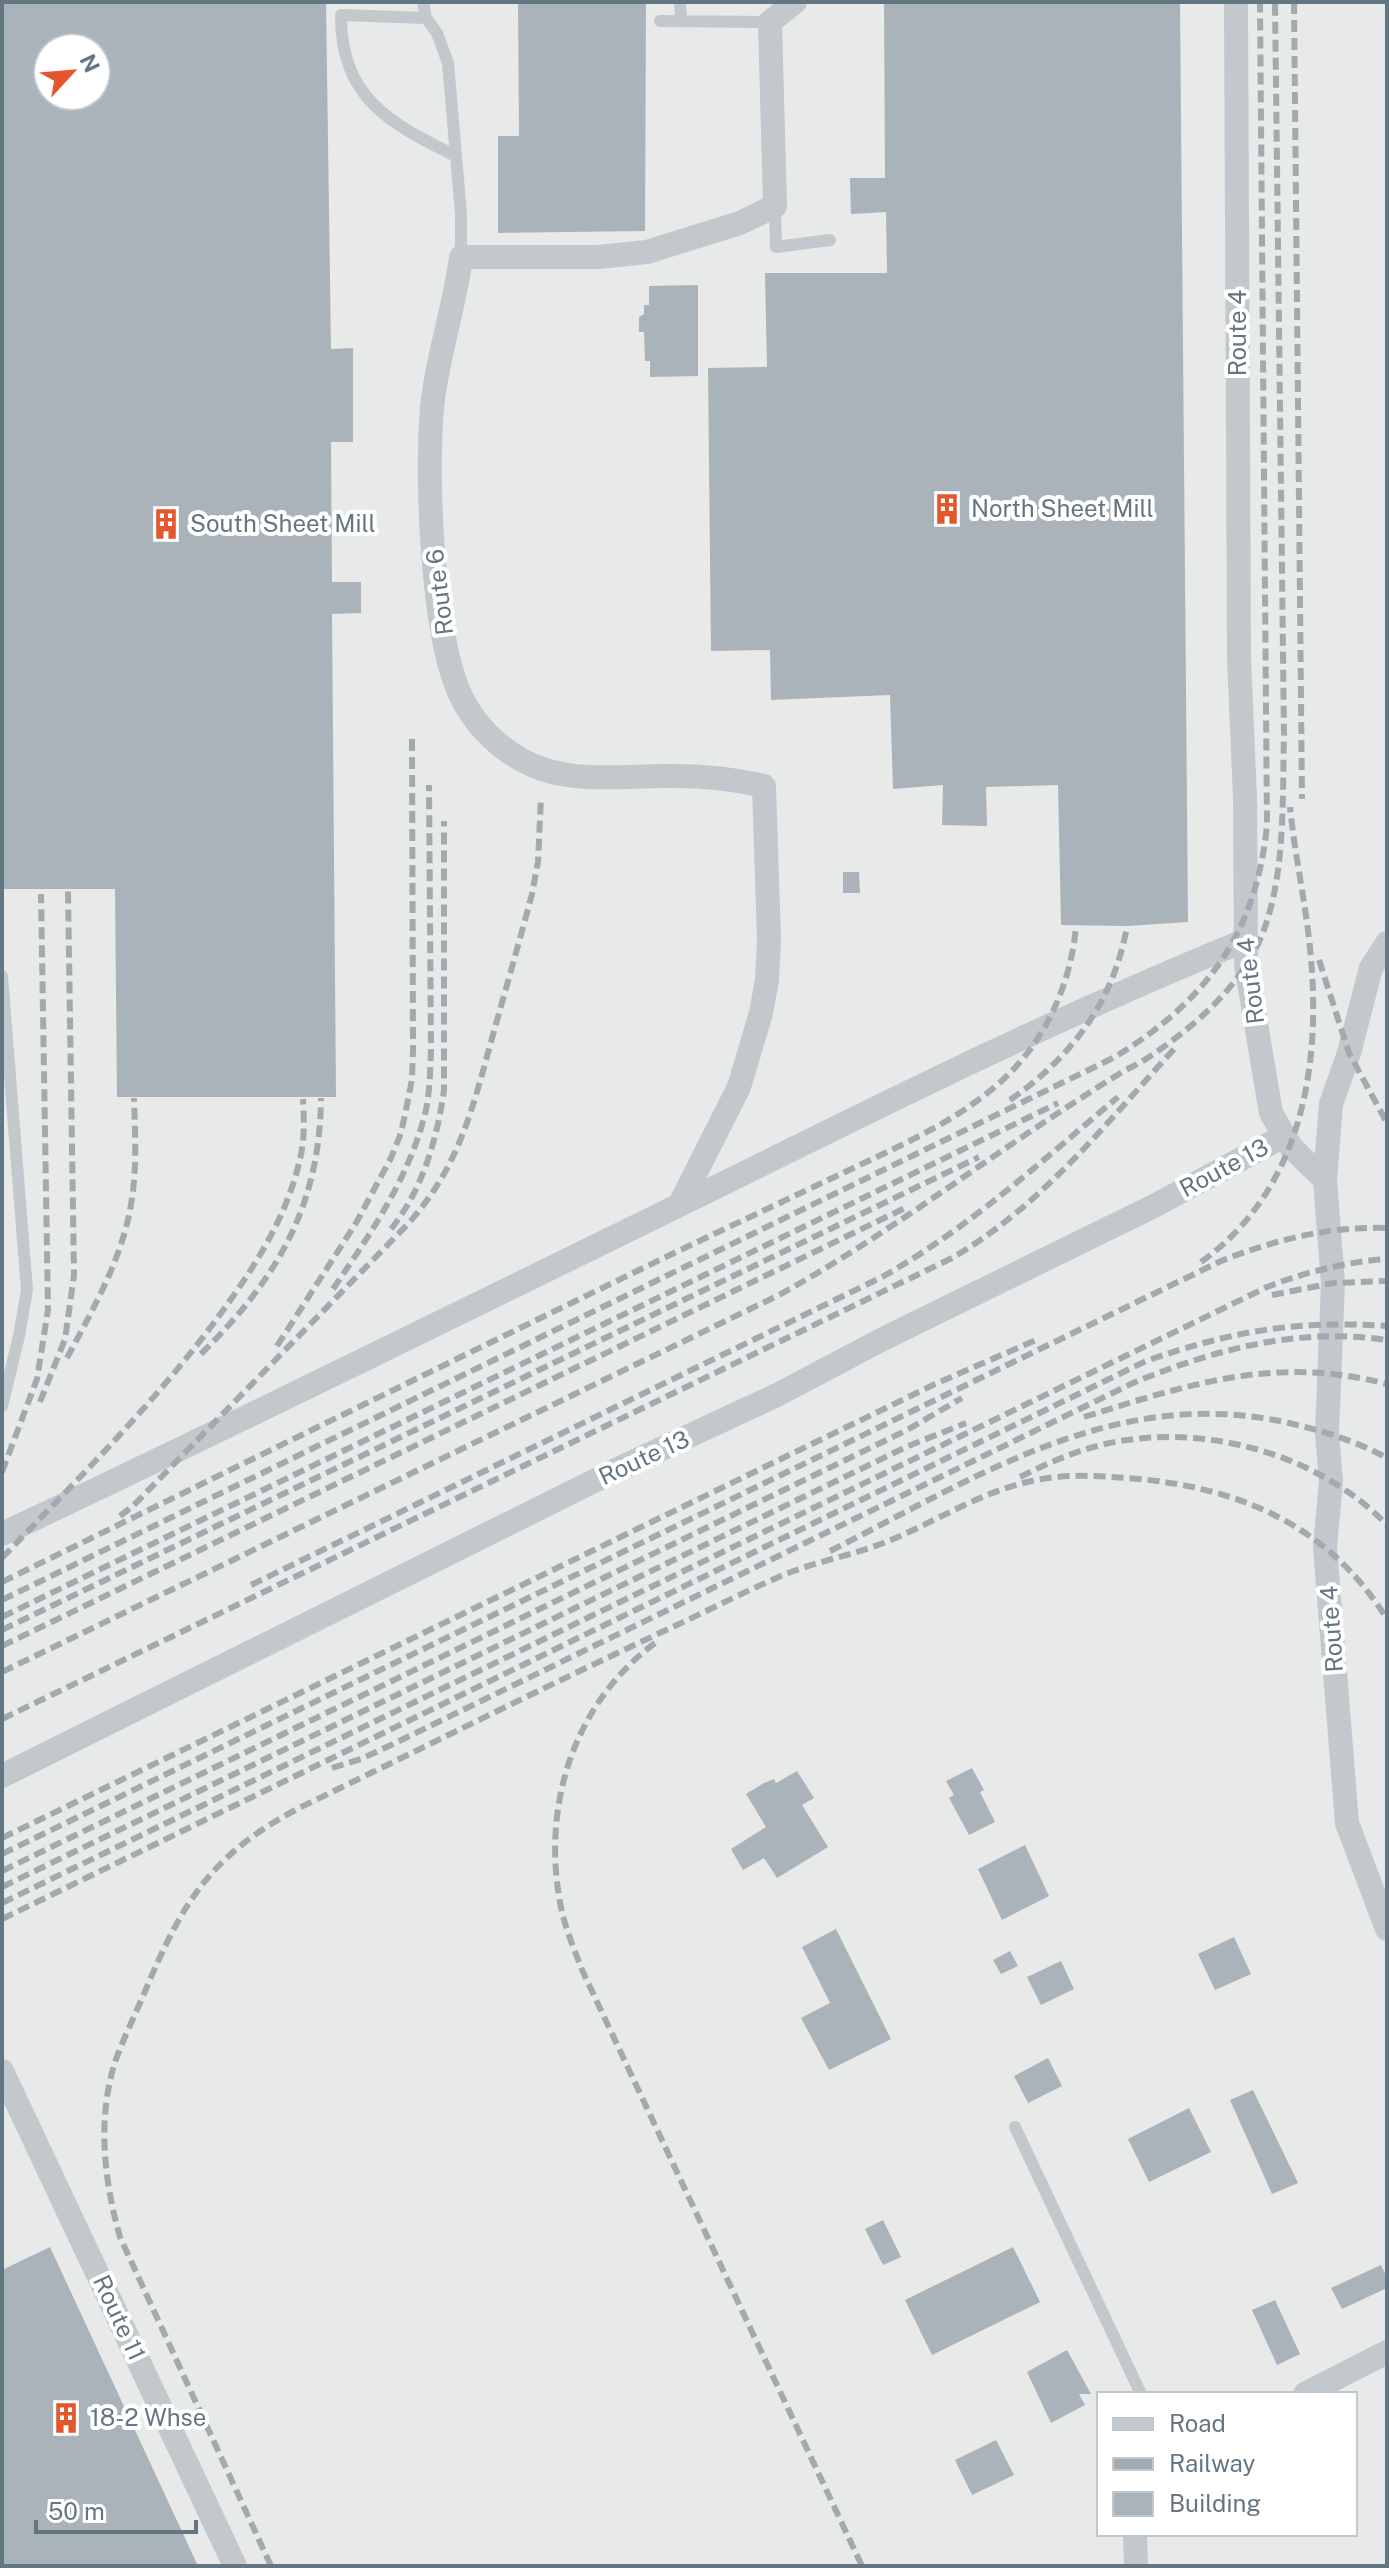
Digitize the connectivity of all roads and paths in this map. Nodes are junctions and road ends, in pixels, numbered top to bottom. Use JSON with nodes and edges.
{"nodes":[{"id":1,"x":423,"y":2,"type":"edge"},
{"id":2,"x":680,"y":2,"type":"edge"},
{"id":3,"x":795,"y":2,"type":"edge"},
{"id":4,"x":1236,"y":2,"type":"edge"},
{"id":5,"x":426,"y":18,"type":"junction"},
{"id":6,"x":660,"y":21,"type":"dead end"},
{"id":7,"x":681,"y":21,"type":"junction"},
{"id":8,"x":770,"y":22,"type":"junction"},
{"id":9,"x":456,"y":156,"type":"junction"},
{"id":10,"x":775,"y":206,"type":"junction"},
{"id":11,"x":830,"y":240,"type":"dead end"},
{"id":12,"x":461,"y":257,"type":"junction"},
{"id":13,"x":1246,"y":940,"type":"junction"},
{"id":14,"x":1387,"y":943,"type":"edge"},
{"id":15,"x":2,"y":976,"type":"edge"},
{"id":16,"x":9,"y":1066,"type":"junction"},
{"id":17,"x":2,"y":1080,"type":"edge"},
{"id":18,"x":1284,"y":1136,"type":"junction"},
{"id":19,"x":1325,"y":1180,"type":"junction"},
{"id":20,"x":680,"y":1204,"type":"junction"},
{"id":21,"x":2,"y":1406,"type":"edge"},
{"id":22,"x":2,"y":1534,"type":"edge"},
{"id":23,"x":2,"y":1776,"type":"edge"},
{"id":24,"x":1387,"y":1929,"type":"edge"},
{"id":25,"x":2,"y":2071,"type":"edge"},
{"id":26,"x":1015,"y":2127,"type":"dead end"},
{"id":27,"x":1387,"y":2352,"type":"edge"},
{"id":28,"x":1140,"y":2392,"type":"edge"},
{"id":29,"x":1309,"y":2392,"type":"edge"},
{"id":30,"x":1135,"y":2536,"type":"edge"},
{"id":31,"x":235,"y":2566,"type":"edge"},
{"id":32,"x":1136,"y":2566,"type":"edge"}],
"edges":[{"from":1,"to":5,"type":"lane"},
{"from":2,"to":7,"type":"lane"},
{"from":3,"to":8,"type":"street"},
{"from":4,"to":13,"type":"street","name":"Route 4"},
{"from":5,"to":9,"type":"lane"},
{"from":5,"to":9,"type":"lane"},
{"from":6,"to":7,"type":"lane"},
{"from":7,"to":8,"type":"lane"},
{"from":8,"to":10,"type":"street"},
{"from":9,"to":12,"type":"lane"},
{"from":10,"to":11,"type":"lane"},
{"from":10,"to":12,"type":"street"},
{"from":12,"to":20,"type":"street","name":"Route 6"},
{"from":13,"to":18,"type":"street","name":"Route 4"},
{"from":13,"to":20,"type":"street"},
{"from":14,"to":19,"type":"street"},
{"from":15,"to":16,"type":"lane"},
{"from":16,"to":17,"type":"lane"},
{"from":16,"to":21,"type":"lane"},
{"from":18,"to":19,"type":"street","name":"Route 4"},
{"from":18,"to":23,"type":"street","name":"Route 13"},
{"from":19,"to":24,"type":"street","name":"Route 4"},
{"from":20,"to":22,"type":"street"},
{"from":25,"to":31,"type":"street","name":"Route 11"},
{"from":26,"to":28,"type":"lane"},
{"from":27,"to":29,"type":"street"},
{"from":30,"to":32,"type":"street"}]}
